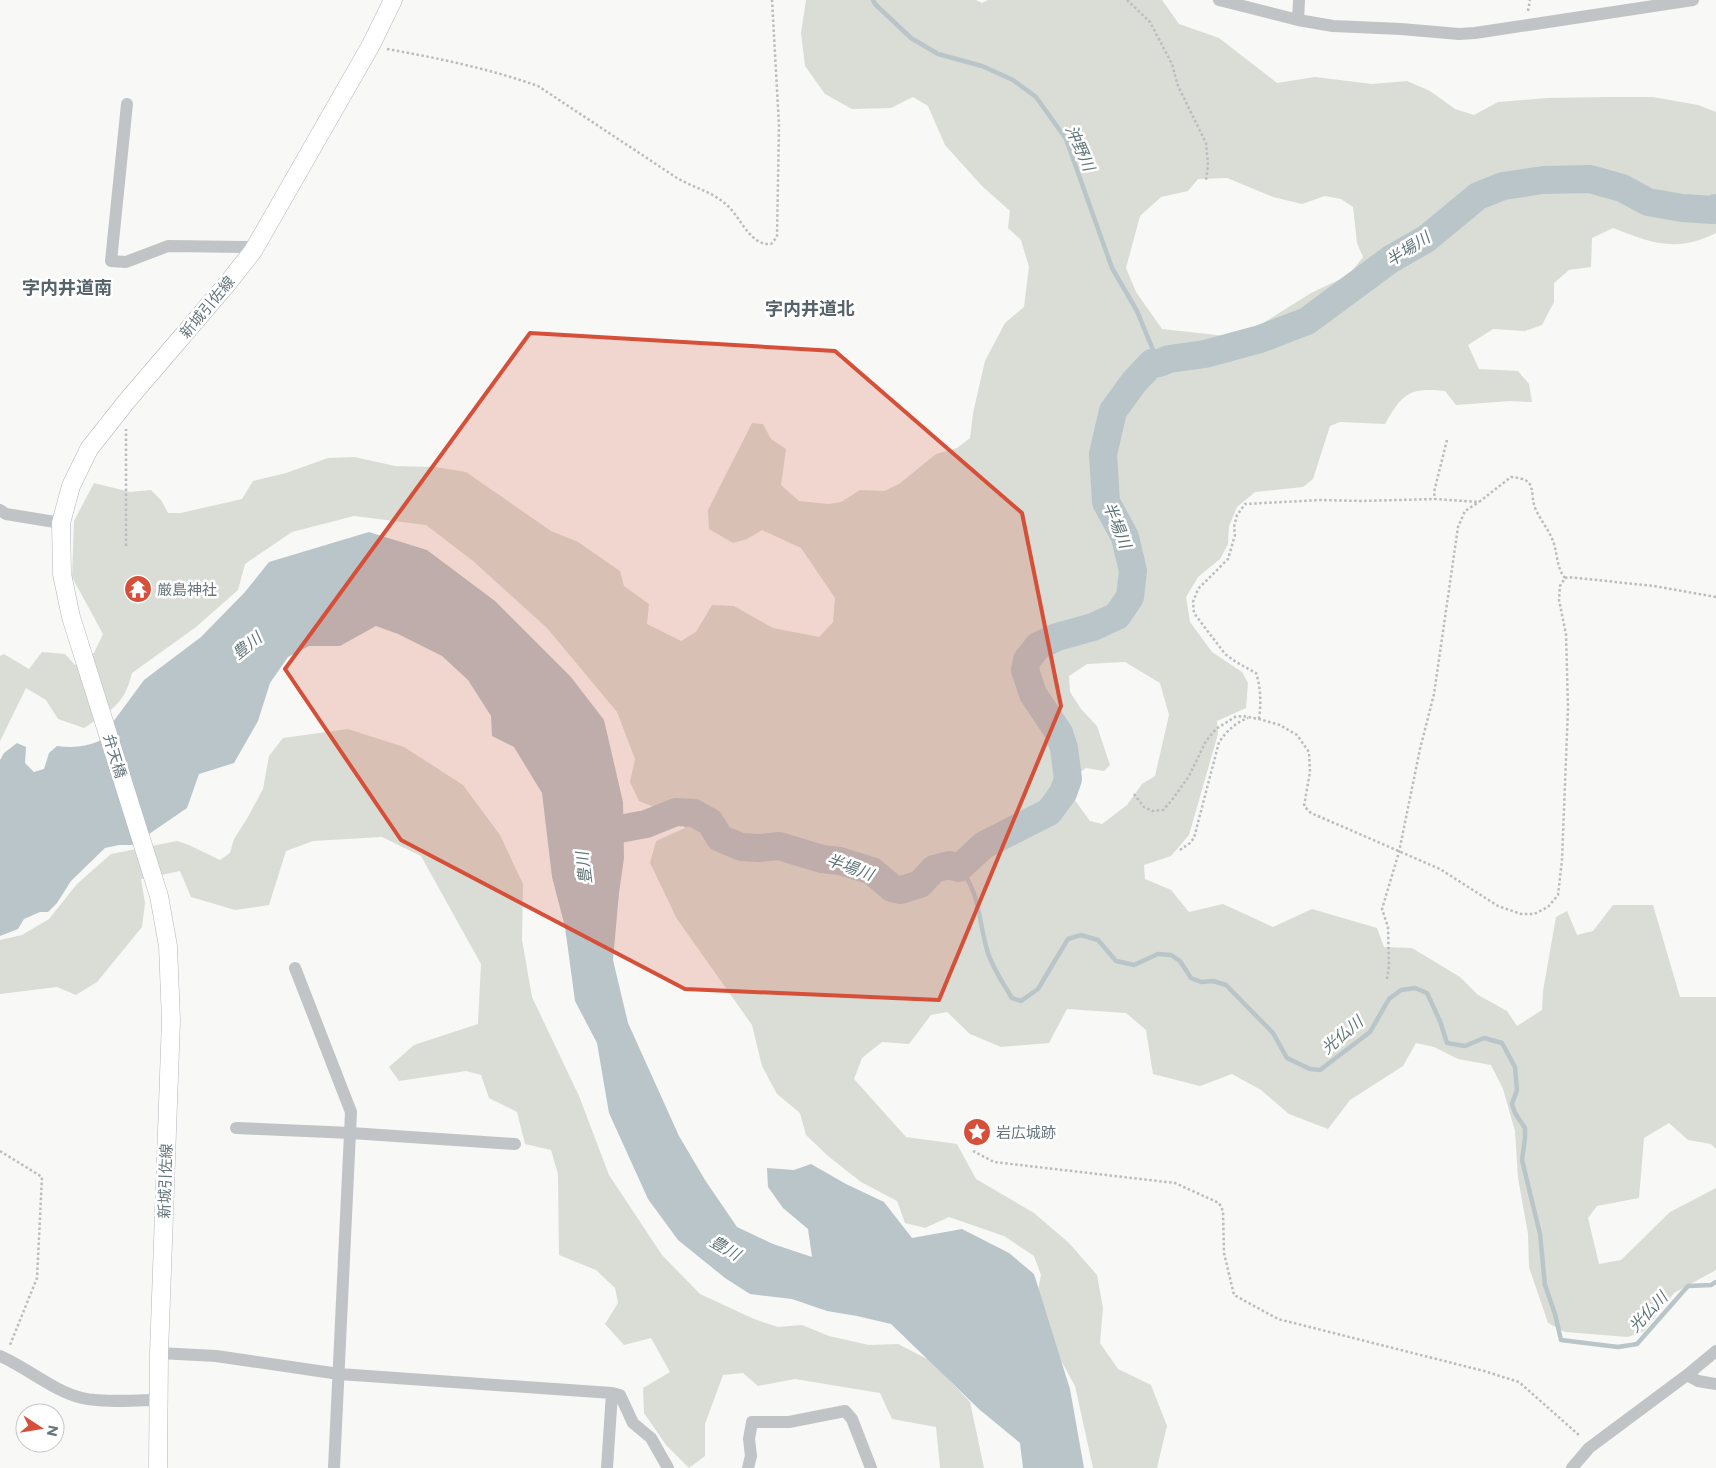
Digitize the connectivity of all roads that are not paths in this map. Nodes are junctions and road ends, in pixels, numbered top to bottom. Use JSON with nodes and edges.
{"nodes":[{"id":1,"x":393,"y":0,"type":"edge"},
{"id":2,"x":1219,"y":0,"type":"edge"},
{"id":3,"x":1299,"y":0,"type":"edge"},
{"id":4,"x":1693,"y":0,"type":"edge"},
{"id":5,"x":1298,"y":20,"type":"junction"},
{"id":6,"x":127,"y":104,"type":"dead end"},
{"id":7,"x":253,"y":250,"type":"junction"},
{"id":8,"x":0,"y":510,"type":"edge"},
{"id":9,"x":60,"y":523,"type":"junction"},
{"id":10,"x":72,"y":617,"type":"joint"},
{"id":11,"x":159,"y":896,"type":"joint"},
{"id":12,"x":295,"y":968,"type":"dead end"},
{"id":13,"x":236,"y":1128,"type":"dead end"},
{"id":14,"x":351,"y":1133,"type":"junction"},
{"id":15,"x":515,"y":1144,"type":"dead end"},
{"id":16,"x":1716,"y":1351,"type":"edge"},
{"id":17,"x":159,"y":1353,"type":"junction"},
{"id":18,"x":2,"y":1357,"type":"edge"},
{"id":19,"x":339,"y":1374,"type":"junction"},
{"id":20,"x":1687,"y":1375,"type":"junction"},
{"id":21,"x":1716,"y":1384,"type":"edge"},
{"id":22,"x":612,"y":1393,"type":"junction"},
{"id":23,"x":158,"y":1400,"type":"junction"},
{"id":24,"x":158,"y":1468,"type":"edge"},
{"id":25,"x":334,"y":1468,"type":"edge"},
{"id":26,"x":607,"y":1468,"type":"edge"},
{"id":27,"x":668,"y":1468,"type":"edge"},
{"id":28,"x":748,"y":1468,"type":"edge"},
{"id":29,"x":871,"y":1468,"type":"edge"},
{"id":30,"x":1572,"y":1468,"type":"edge"}],
"edges":[{"from":1,"to":7,"type":"main road","name":"新城引佐線"},
{"from":2,"to":5,"type":"street"},
{"from":3,"to":5,"type":"street"},
{"from":4,"to":5,"type":"street"},
{"from":6,"to":7,"type":"street"},
{"from":7,"to":9,"type":"main road","name":"新城引佐線"},
{"from":8,"to":9,"type":"street"},
{"from":9,"to":10,"type":"main road","name":"新城引佐線"},
{"from":10,"to":11,"type":"main road","name":"弁天橋"},
{"from":11,"to":17,"type":"main road","name":"新城引佐線"},
{"from":12,"to":14,"type":"street"},
{"from":13,"to":14,"type":"street"},
{"from":14,"to":15,"type":"street"},
{"from":14,"to":19,"type":"street"},
{"from":16,"to":20,"type":"street"},
{"from":17,"to":19,"type":"street"},
{"from":17,"to":23,"type":"main road","name":"新城引佐線"},
{"from":18,"to":23,"type":"street"},
{"from":19,"to":22,"type":"street"},
{"from":19,"to":25,"type":"street"},
{"from":20,"to":21,"type":"street"},
{"from":20,"to":30,"type":"street"},
{"from":22,"to":26,"type":"street"},
{"from":22,"to":27,"type":"street"},
{"from":23,"to":24,"type":"main road","name":"新城引佐線"},
{"from":28,"to":29,"type":"street"}]}
